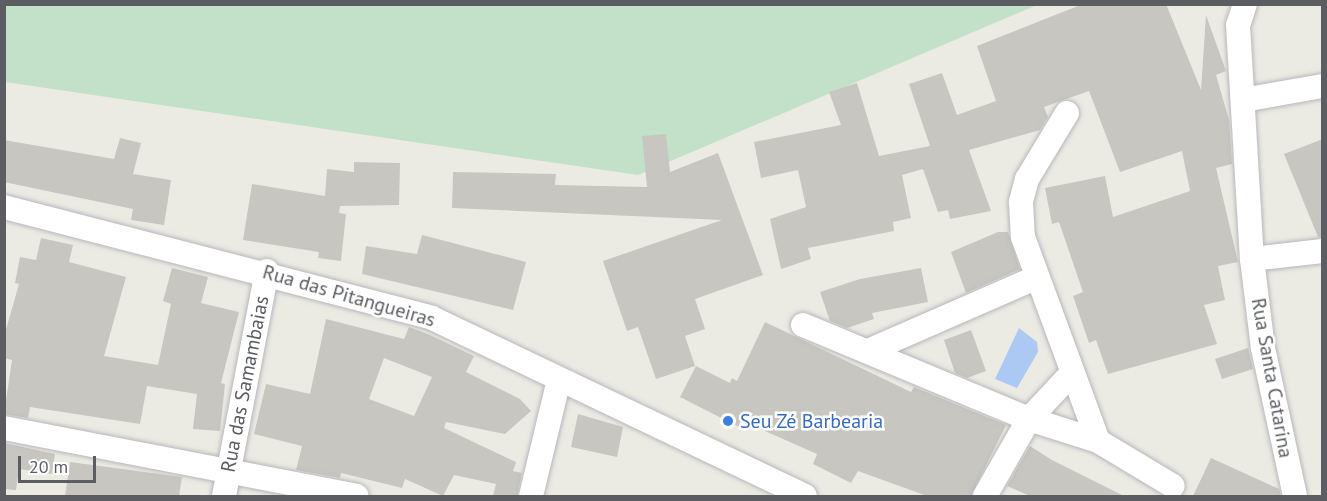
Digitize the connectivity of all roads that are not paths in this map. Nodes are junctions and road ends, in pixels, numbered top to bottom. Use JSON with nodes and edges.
{"nodes":[{"id":1,"x":1245,"y":4,"type":"edge"},
{"id":2,"x":1323,"y":86,"type":"edge"},
{"id":3,"x":1243,"y":100,"type":"junction"},
{"id":4,"x":1067,"y":113,"type":"dead end"},
{"id":5,"x":4,"y":207,"type":"edge"},
{"id":6,"x":1323,"y":251,"type":"edge"},
{"id":7,"x":1252,"y":259,"type":"junction"},
{"id":8,"x":267,"y":272,"type":"junction"},
{"id":9,"x":1035,"y":278,"type":"junction"},
{"id":10,"x":803,"y":325,"type":"dead end"},
{"id":11,"x":868,"y":351,"type":"junction"},
{"id":12,"x":1072,"y":373,"type":"junction"},
{"id":13,"x":559,"y":379,"type":"junction"},
{"id":14,"x":1029,"y":419,"type":"junction"},
{"id":15,"x":4,"y":428,"type":"edge"},
{"id":16,"x":1098,"y":441,"type":"junction"},
{"id":17,"x":229,"y":469,"type":"junction"},
{"id":18,"x":1173,"y":486,"type":"dead end"},
{"id":19,"x":224,"y":496,"type":"edge"},
{"id":20,"x":356,"y":496,"type":"edge"},
{"id":21,"x":531,"y":496,"type":"edge"},
{"id":22,"x":805,"y":496,"type":"edge"},
{"id":23,"x":985,"y":496,"type":"edge"},
{"id":24,"x":1295,"y":496,"type":"edge"}],
"edges":[{"from":1,"to":3,"type":"street","name":"Rua Santa Catarina"},
{"from":2,"to":3,"type":"street"},
{"from":3,"to":7,"type":"street","name":"Rua Santa Catarina"},
{"from":4,"to":9,"type":"street"},
{"from":5,"to":8,"type":"street","name":"Rua das Pitangueiras"},
{"from":6,"to":7,"type":"street"},
{"from":7,"to":24,"type":"street","name":"Rua Santa Catarina"},
{"from":8,"to":13,"type":"street","name":"Rua das Pitangueiras"},
{"from":8,"to":17,"type":"street","name":"Rua das Samambaias"},
{"from":9,"to":11,"type":"street"},
{"from":9,"to":12,"type":"street"},
{"from":10,"to":11,"type":"street"},
{"from":11,"to":14,"type":"street"},
{"from":12,"to":14,"type":"street"},
{"from":12,"to":16,"type":"street"},
{"from":13,"to":21,"type":"street"},
{"from":13,"to":22,"type":"street","name":"Rua das Pitangueiras"},
{"from":14,"to":16,"type":"street"},
{"from":14,"to":23,"type":"street"},
{"from":15,"to":17,"type":"street"},
{"from":16,"to":18,"type":"street"},
{"from":17,"to":19,"type":"street","name":"Rua das Samambaias"},
{"from":17,"to":20,"type":"street"}]}
